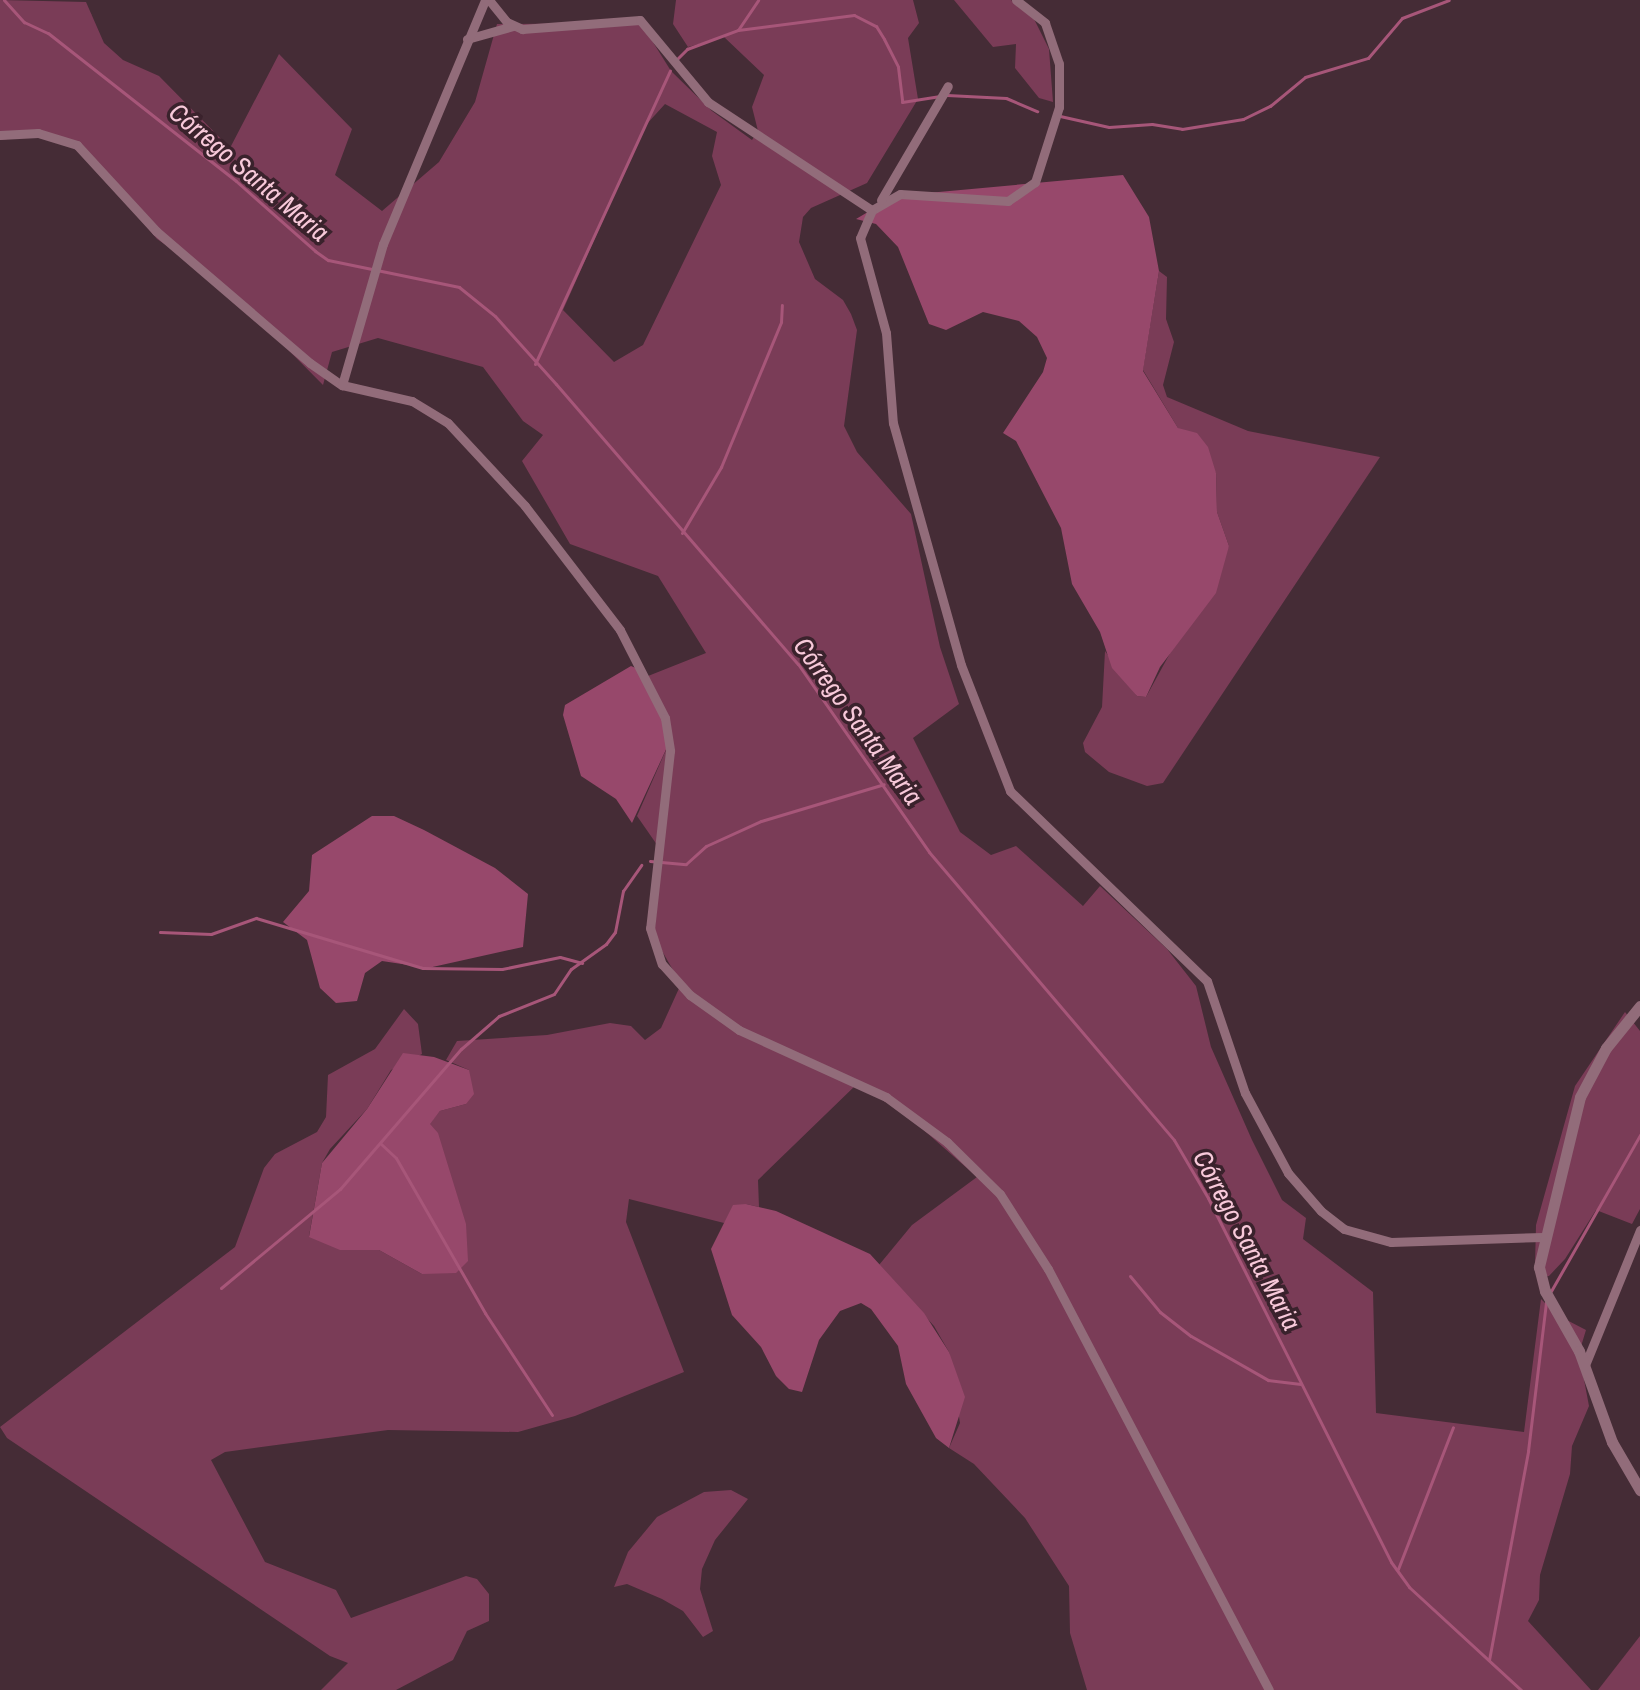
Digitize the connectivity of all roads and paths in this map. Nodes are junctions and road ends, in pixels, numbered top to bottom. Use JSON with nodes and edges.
{"nodes":[{"id":1,"x":487,"y":0,"type":"edge"},
{"id":2,"x":1016,"y":0,"type":"edge"},
{"id":3,"x":513,"y":26,"type":"junction"},
{"id":4,"x":467,"y":39,"type":"junction"},
{"id":5,"x":948,"y":86,"type":"dead end"},
{"id":6,"x":0,"y":135,"type":"edge"},
{"id":7,"x":874,"y":208,"type":"junction"},
{"id":8,"x":342,"y":385,"type":"junction"},
{"id":9,"x":1640,"y":1006,"type":"edge"},
{"id":10,"x":1640,"y":1230,"type":"edge"},
{"id":11,"x":1543,"y":1237,"type":"junction"},
{"id":12,"x":1585,"y":1365,"type":"junction"},
{"id":13,"x":1640,"y":1490,"type":"edge"},
{"id":14,"x":1269,"y":1690,"type":"edge"}],
"edges":[{"from":1,"to":3,"type":"street"},
{"from":1,"to":4,"type":"street"},
{"from":2,"to":7,"type":"street"},
{"from":3,"to":4,"type":"street"},
{"from":3,"to":7,"type":"street"},
{"from":4,"to":8,"type":"street"},
{"from":5,"to":7,"type":"street"},
{"from":6,"to":8,"type":"street"},
{"from":7,"to":11,"type":"street"},
{"from":8,"to":14,"type":"street"},
{"from":9,"to":11,"type":"street"},
{"from":10,"to":12,"type":"street"},
{"from":11,"to":12,"type":"street"},
{"from":12,"to":13,"type":"street"}]}
